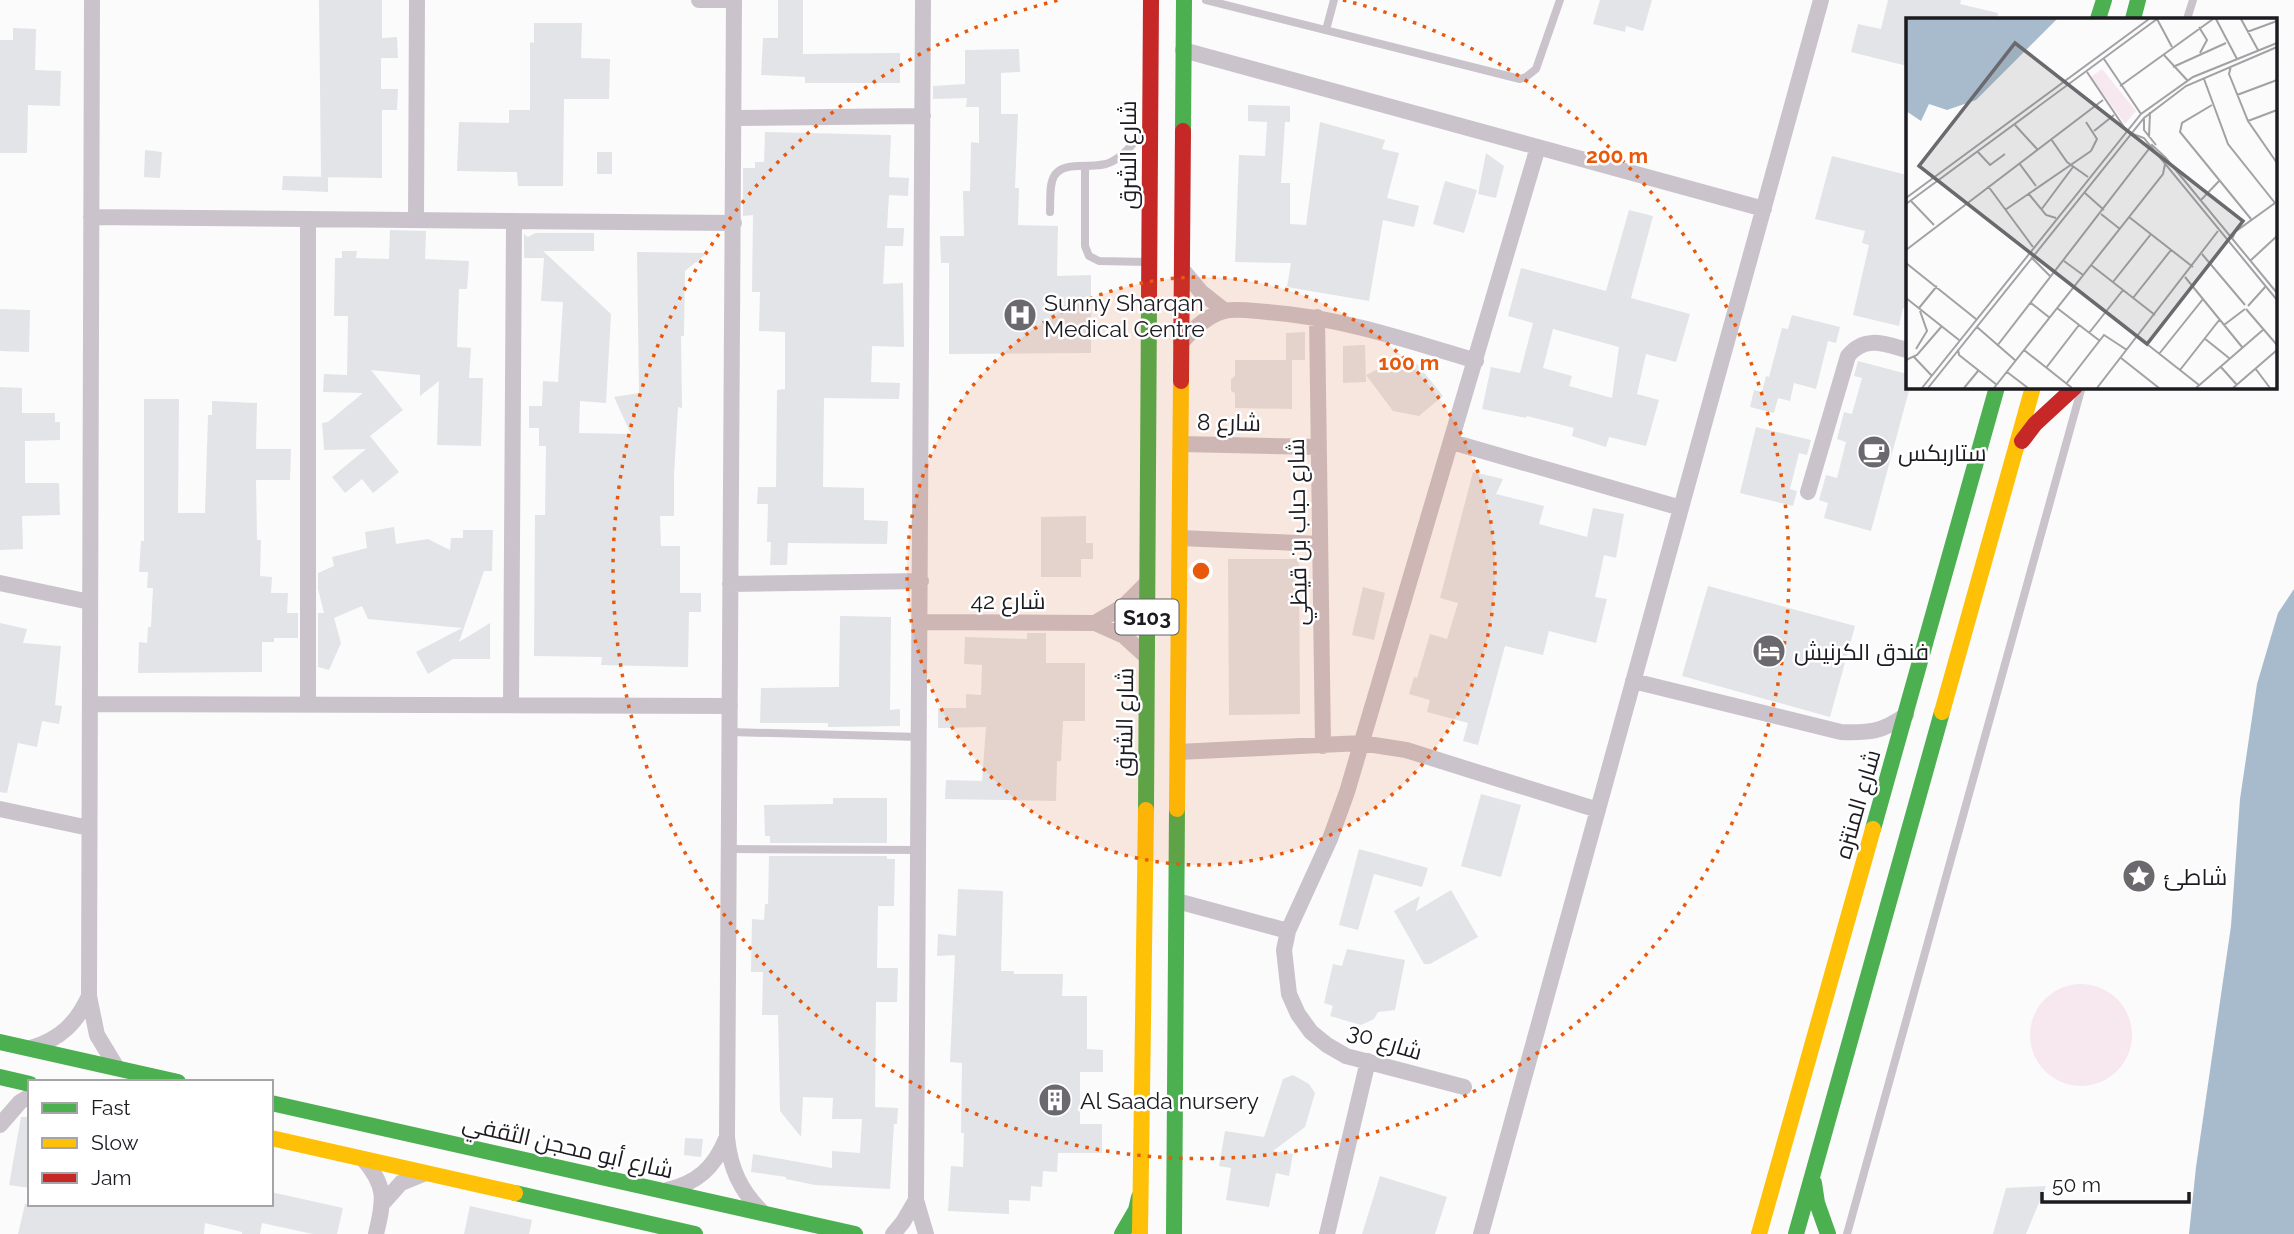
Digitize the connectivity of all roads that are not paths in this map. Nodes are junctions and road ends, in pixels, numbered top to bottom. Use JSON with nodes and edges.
{"nodes":[{"id":1,"x":92,"y":0,"type":"edge"},
{"id":2,"x":417,"y":0,"type":"edge"},
{"id":3,"x":699,"y":0,"type":"edge"},
{"id":4,"x":734,"y":0,"type":"edge"},
{"id":5,"x":923,"y":0,"type":"edge"},
{"id":6,"x":1151,"y":0,"type":"edge"},
{"id":7,"x":1184,"y":0,"type":"edge"},
{"id":8,"x":1206,"y":0,"type":"edge"},
{"id":9,"x":1334,"y":0,"type":"edge"},
{"id":10,"x":1560,"y":0,"type":"edge"},
{"id":11,"x":1821,"y":0,"type":"edge"},
{"id":12,"x":2104,"y":0,"type":"edge"},
{"id":13,"x":2138,"y":0,"type":"edge"},
{"id":14,"x":2193,"y":0,"type":"edge"},
{"id":15,"x":1229,"y":3,"type":"edge"},
{"id":16,"x":2098,"y":18,"type":"edge"},
{"id":17,"x":2133,"y":18,"type":"edge"},
{"id":18,"x":2188,"y":18,"type":"edge"},
{"id":19,"x":1326,"y":30,"type":"junction"},
{"id":20,"x":1183,"y":50,"type":"junction"},
{"id":21,"x":923,"y":116,"type":"junction"},
{"id":22,"x":734,"y":118,"type":"junction"},
{"id":23,"x":1150,"y":121,"type":"junction"},
{"id":24,"x":1538,"y":147,"type":"junction"},
{"id":25,"x":1183,"y":154,"type":"junction"},
{"id":26,"x":1086,"y":166,"type":"junction"},
{"id":27,"x":1764,"y":209,"type":"junction"},
{"id":28,"x":1050,"y":212,"type":"dead end"},
{"id":29,"x":91,"y":217,"type":"junction"},
{"id":30,"x":308,"y":219,"type":"junction"},
{"id":31,"x":416,"y":220,"type":"junction"},
{"id":32,"x":514,"y":221,"type":"junction"},
{"id":33,"x":734,"y":223,"type":"junction"},
{"id":34,"x":1149,"y":262,"type":"junction"},
{"id":35,"x":1182,"y":269,"type":"junction"},
{"id":36,"x":1225,"y":311,"type":"junction"},
{"id":37,"x":1317,"y":317,"type":"junction"},
{"id":38,"x":1181,"y":343,"type":"junction"},
{"id":39,"x":1906,"y":350,"type":"edge"},
{"id":40,"x":1476,"y":361,"type":"junction"},
{"id":41,"x":1997,"y":388,"type":"edge"},
{"id":42,"x":2033,"y":388,"type":"edge"},
{"id":43,"x":2074,"y":388,"type":"edge"},
{"id":44,"x":2082,"y":388,"type":"edge"},
{"id":45,"x":1452,"y":442,"type":"junction"},
{"id":46,"x":1181,"y":444,"type":"junction"},
{"id":47,"x":1319,"y":447,"type":"junction"},
{"id":48,"x":2016,"y":449,"type":"junction"},
{"id":49,"x":1808,"y":492,"type":"dead end"},
{"id":50,"x":1681,"y":508,"type":"junction"},
{"id":51,"x":1180,"y":538,"type":"junction"},
{"id":52,"x":1320,"y":544,"type":"junction"},
{"id":53,"x":921,"y":581,"type":"junction"},
{"id":54,"x":0,"y":583,"type":"edge"},
{"id":55,"x":1147,"y":583,"type":"junction"},
{"id":56,"x":730,"y":584,"type":"junction"},
{"id":57,"x":90,"y":602,"type":"junction"},
{"id":58,"x":921,"y":622,"type":"junction"},
{"id":59,"x":1095,"y":623,"type":"junction"},
{"id":60,"x":1147,"y":657,"type":"junction"},
{"id":61,"x":1633,"y":681,"type":"junction"},
{"id":62,"x":90,"y":704,"type":"junction"},
{"id":63,"x":308,"y":704,"type":"junction"},
{"id":64,"x":512,"y":705,"type":"junction"},
{"id":65,"x":730,"y":706,"type":"junction"},
{"id":66,"x":1906,"y":715,"type":"junction"},
{"id":67,"x":730,"y":732,"type":"junction"},
{"id":68,"x":920,"y":737,"type":"junction"},
{"id":69,"x":1361,"y":743,"type":"junction"},
{"id":70,"x":1322,"y":746,"type":"junction"},
{"id":71,"x":1178,"y":752,"type":"junction"},
{"id":72,"x":1146,"y":791,"type":"junction"},
{"id":73,"x":0,"y":808,"type":"edge"},
{"id":74,"x":1598,"y":810,"type":"junction"},
{"id":75,"x":89,"y":828,"type":"junction"},
{"id":76,"x":729,"y":849,"type":"junction"},
{"id":77,"x":919,"y":850,"type":"junction"},
{"id":78,"x":1177,"y":894,"type":"junction"},
{"id":79,"x":1288,"y":930,"type":"junction"},
{"id":80,"x":89,"y":996,"type":"junction"},
{"id":81,"x":0,"y":1042,"type":"edge"},
{"id":82,"x":30,"y":1048,"type":"junction"},
{"id":83,"x":1368,"y":1061,"type":"junction"},
{"id":84,"x":117,"y":1068,"type":"junction"},
{"id":85,"x":0,"y":1077,"type":"edge"},
{"id":86,"x":169,"y":1080,"type":"edge"},
{"id":87,"x":28,"y":1084,"type":"edge"},
{"id":88,"x":1464,"y":1087,"type":"dead end"},
{"id":89,"x":28,"y":1098,"type":"edge"},
{"id":90,"x":273,"y":1103,"type":"edge"},
{"id":91,"x":0,"y":1125,"type":"edge"},
{"id":92,"x":727,"y":1137,"type":"junction"},
{"id":93,"x":273,"y":1138,"type":"edge"},
{"id":94,"x":1783,"y":1150,"type":"junction"},
{"id":95,"x":363,"y":1159,"type":"junction"},
{"id":96,"x":425,"y":1173,"type":"junction"},
{"id":97,"x":1813,"y":1175,"type":"junction"},
{"id":98,"x":1142,"y":1184,"type":"junction"},
{"id":99,"x":664,"y":1191,"type":"junction"},
{"id":100,"x":916,"y":1200,"type":"junction"},
{"id":101,"x":384,"y":1202,"type":"junction"},
{"id":102,"x":763,"y":1213,"type":"junction"},
{"id":103,"x":1174,"y":1232,"type":"edge"},
{"id":104,"x":376,"y":1234,"type":"edge"},
{"id":105,"x":695,"y":1234,"type":"edge"},
{"id":106,"x":855,"y":1234,"type":"edge"},
{"id":107,"x":893,"y":1234,"type":"edge"},
{"id":108,"x":926,"y":1234,"type":"edge"},
{"id":109,"x":1122,"y":1234,"type":"edge"},
{"id":110,"x":1140,"y":1234,"type":"edge"},
{"id":111,"x":1192,"y":1234,"type":"edge"},
{"id":112,"x":1327,"y":1234,"type":"edge"},
{"id":113,"x":1481,"y":1234,"type":"edge"},
{"id":114,"x":1759,"y":1234,"type":"edge"},
{"id":115,"x":1774,"y":1234,"type":"edge"},
{"id":116,"x":1797,"y":1234,"type":"edge"},
{"id":117,"x":1828,"y":1234,"type":"edge"},
{"id":118,"x":1847,"y":1234,"type":"edge"}],
"edges":[{"from":1,"to":29,"type":"street"},
{"from":2,"to":31,"type":"street"},
{"from":3,"to":4,"type":"street"},
{"from":4,"to":22,"type":"street"},
{"from":5,"to":21,"type":"street"},
{"from":6,"to":23,"type":"main road","name":"شارع الشرق","number":"S103"},
{"from":7,"to":20,"type":"main road","number":"S103"},
{"from":8,"to":15,"type":"lane"},
{"from":9,"to":19,"type":"lane"},
{"from":10,"to":19,"type":"lane"},
{"from":11,"to":27,"type":"street"},
{"from":12,"to":16,"type":"main road"},
{"from":13,"to":17,"type":"main road"},
{"from":14,"to":18,"type":"lane"},
{"from":15,"to":19,"type":"lane"},
{"from":20,"to":24,"type":"street"},
{"from":20,"to":25,"type":"main road","number":"S103"},
{"from":21,"to":22,"type":"street"},
{"from":21,"to":53,"type":"street"},
{"from":22,"to":33,"type":"street"},
{"from":23,"to":25,"type":"main road"},
{"from":23,"to":26,"type":"lane"},
{"from":23,"to":34,"type":"main road","name":"شارع الشرق","number":"S103"},
{"from":24,"to":27,"type":"street"},
{"from":24,"to":40,"type":"street","name":"شارع 30"},
{"from":25,"to":35,"type":"main road","number":"S103"},
{"from":26,"to":28,"type":"lane"},
{"from":26,"to":34,"type":"lane"},
{"from":27,"to":50,"type":"street"},
{"from":29,"to":30,"type":"street"},
{"from":29,"to":57,"type":"street"},
{"from":30,"to":31,"type":"street"},
{"from":30,"to":63,"type":"street"},
{"from":31,"to":32,"type":"street"},
{"from":32,"to":33,"type":"street"},
{"from":32,"to":64,"type":"street"},
{"from":33,"to":56,"type":"street"},
{"from":34,"to":55,"type":"main road","name":"شارع الشرق","number":"S103"},
{"from":35,"to":36,"type":"street"},
{"from":35,"to":38,"type":"main road","number":"S103"},
{"from":36,"to":37,"type":"street"},
{"from":36,"to":38,"type":"street"},
{"from":37,"to":40,"type":"street"},
{"from":37,"to":47,"type":"street","name":"شارع حباب بن قيظي"},
{"from":38,"to":46,"type":"main road","number":"S103"},
{"from":39,"to":49,"type":"street"},
{"from":40,"to":45,"type":"street","name":"شارع 30"},
{"from":41,"to":66,"type":"main road","name":"شارع المنتزه"},
{"from":42,"to":48,"type":"main road"},
{"from":43,"to":48,"type":"main road"},
{"from":44,"to":118,"type":"lane"},
{"from":45,"to":50,"type":"street"},
{"from":45,"to":69,"type":"street","name":"شارع 30"},
{"from":46,"to":47,"type":"street","name":"شارع 8"},
{"from":46,"to":51,"type":"main road","number":"S103"},
{"from":47,"to":52,"type":"street","name":"شارع حباب بن قيظي"},
{"from":48,"to":97,"type":"main road"},
{"from":50,"to":61,"type":"street"},
{"from":51,"to":52,"type":"street"},
{"from":51,"to":71,"type":"main road","number":"S103"},
{"from":52,"to":70,"type":"street","name":"شارع حباب بن قيظي"},
{"from":53,"to":56,"type":"street"},
{"from":53,"to":58,"type":"street"},
{"from":54,"to":57,"type":"street"},
{"from":55,"to":59,"type":"street"},
{"from":55,"to":60,"type":"main road","name":"شارع الشرق","number":"S103"},
{"from":56,"to":65,"type":"street"},
{"from":57,"to":62,"type":"street"},
{"from":58,"to":59,"type":"street","name":"شارع 42"},
{"from":58,"to":68,"type":"street"},
{"from":59,"to":60,"type":"street","name":"شارع 42"},
{"from":60,"to":72,"type":"main road","name":"شارع الشرق","number":"S103"},
{"from":61,"to":66,"type":"street"},
{"from":61,"to":74,"type":"street"},
{"from":62,"to":63,"type":"street"},
{"from":62,"to":75,"type":"street"},
{"from":63,"to":64,"type":"street"},
{"from":64,"to":65,"type":"street"},
{"from":65,"to":67,"type":"street"},
{"from":66,"to":94,"type":"main road","name":"شارع المنتزه"},
{"from":67,"to":68,"type":"lane"},
{"from":67,"to":76,"type":"street"},
{"from":68,"to":77,"type":"street"},
{"from":69,"to":70,"type":"street"},
{"from":69,"to":74,"type":"street"},
{"from":69,"to":79,"type":"street","name":"شارع 30"},
{"from":70,"to":71,"type":"street"},
{"from":71,"to":78,"type":"main road","number":"S103"},
{"from":72,"to":78,"type":"main road"},
{"from":72,"to":98,"type":"main road","name":"شارع الشرق","number":"S103"},
{"from":73,"to":75,"type":"street"},
{"from":74,"to":113,"type":"street"},
{"from":75,"to":80,"type":"street"},
{"from":76,"to":77,"type":"lane"},
{"from":76,"to":92,"type":"street"},
{"from":77,"to":100,"type":"street"},
{"from":78,"to":79,"type":"street"},
{"from":78,"to":103,"type":"main road","number":"S103"},
{"from":79,"to":83,"type":"street","name":"شارع 30"},
{"from":80,"to":82,"type":"street"},
{"from":80,"to":84,"type":"street"},
{"from":81,"to":82,"type":"main road"},
{"from":82,"to":84,"type":"main road"},
{"from":83,"to":88,"type":"street","name":"شارع 30"},
{"from":83,"to":112,"type":"street"},
{"from":84,"to":86,"type":"main road"},
{"from":85,"to":87,"type":"main road"},
{"from":89,"to":91,"type":"street"},
{"from":90,"to":99,"type":"main road","name":"شارع أبو محجن الثقفي"},
{"from":92,"to":99,"type":"street"},
{"from":92,"to":102,"type":"street"},
{"from":93,"to":95,"type":"main road"},
{"from":94,"to":114,"type":"main road","name":"شارع المنتزه"},
{"from":94,"to":115,"type":"main road"},
{"from":95,"to":96,"type":"main road"},
{"from":95,"to":101,"type":"street"},
{"from":96,"to":101,"type":"street"},
{"from":96,"to":105,"type":"main road"},
{"from":97,"to":116,"type":"main road"},
{"from":97,"to":117,"type":"main road"},
{"from":98,"to":109,"type":"main road"},
{"from":98,"to":110,"type":"main road","name":"شارع الشرق","number":"S103"},
{"from":99,"to":102,"type":"main road","name":"شارع أبو محجن الثقفي"},
{"from":100,"to":107,"type":"street"},
{"from":100,"to":108,"type":"street"},
{"from":101,"to":104,"type":"street"},
{"from":102,"to":106,"type":"main road","name":"شارع أبو محجن الثقفي"},
{"from":103,"to":111,"type":"main road"}]}
